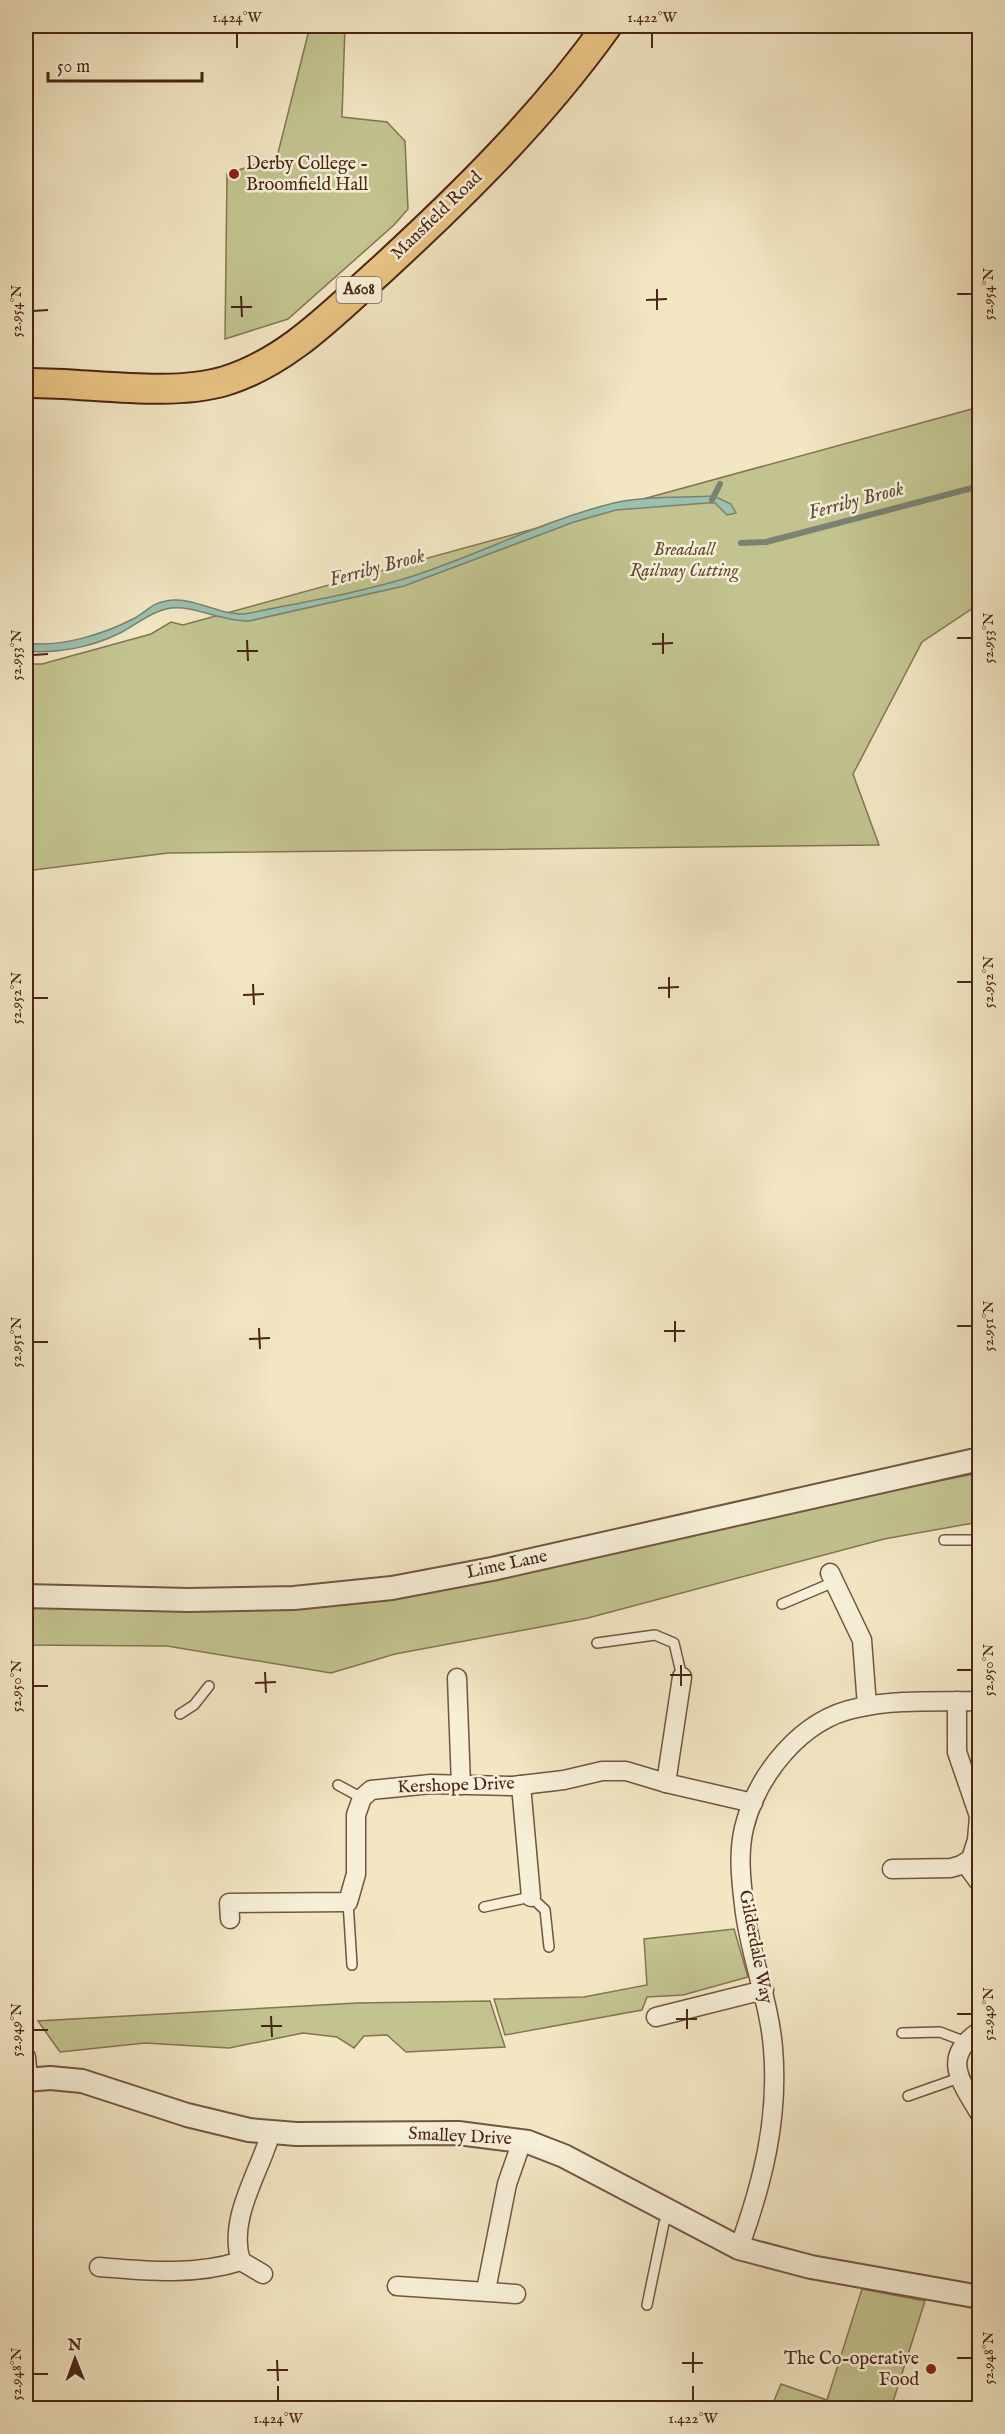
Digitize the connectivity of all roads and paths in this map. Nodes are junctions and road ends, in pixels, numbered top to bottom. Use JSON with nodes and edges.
{"nodes":[{"id":1,"x":607,"y":26,"type":"edge"},
{"id":2,"x":26,"y":383,"type":"edge"},
{"id":3,"x":980,"y":1459,"type":"edge"},
{"id":4,"x":944,"y":1540,"type":"dead end"},
{"id":5,"x":980,"y":1540,"type":"edge"},
{"id":6,"x":832,"y":1578,"type":"joint"},
{"id":7,"x":26,"y":1596,"type":"edge"},
{"id":8,"x":782,"y":1604,"type":"dead end"},
{"id":9,"x":597,"y":1643,"type":"dead end"},
{"id":10,"x":682,"y":1677,"type":"joint"},
{"id":11,"x":457,"y":1678,"type":"dead end"},
{"id":12,"x":209,"y":1686,"type":"dead end"},
{"id":13,"x":957,"y":1701,"type":"junction"},
{"id":14,"x":980,"y":1701,"type":"edge"},
{"id":15,"x":867,"y":1706,"type":"junction"},
{"id":16,"x":180,"y":1714,"type":"dead end"},
{"id":17,"x":666,"y":1783,"type":"junction"},
{"id":18,"x":338,"y":1785,"type":"dead end"},
{"id":19,"x":461,"y":1785,"type":"junction"},
{"id":20,"x":521,"y":1785,"type":"junction"},
{"id":21,"x":362,"y":1798,"type":"junction"},
{"id":22,"x":753,"y":1803,"type":"junction"},
{"id":23,"x":962,"y":1865,"type":"junction"},
{"id":24,"x":892,"y":1869,"type":"dead end"},
{"id":25,"x":980,"y":1891,"type":"edge"},
{"id":26,"x":531,"y":1897,"type":"junction"},
{"id":27,"x":348,"y":1902,"type":"junction"},
{"id":28,"x":484,"y":1907,"type":"dead end"},
{"id":29,"x":230,"y":1919,"type":"dead end"},
{"id":30,"x":549,"y":1947,"type":"dead end"},
{"id":31,"x":352,"y":1965,"type":"dead end"},
{"id":32,"x":764,"y":1990,"type":"junction"},
{"id":33,"x":656,"y":2018,"type":"dead end"},
{"id":34,"x":902,"y":2033,"type":"dead end"},
{"id":35,"x":973,"y":2036,"type":"edge"},
{"id":36,"x":26,"y":2057,"type":"edge"},
{"id":37,"x":959,"y":2078,"type":"junction"},
{"id":38,"x":27,"y":2080,"type":"edge"},
{"id":39,"x":908,"y":2096,"type":"dead end"},
{"id":40,"x":980,"y":2114,"type":"edge"},
{"id":41,"x":271,"y":2132,"type":"junction"},
{"id":42,"x":522,"y":2140,"type":"junction"},
{"id":43,"x":669,"y":2213,"type":"junction"},
{"id":44,"x":739,"y":2247,"type":"junction"},
{"id":45,"x":241,"y":2261,"type":"junction"},
{"id":46,"x":99,"y":2267,"type":"dead end"},
{"id":47,"x":263,"y":2274,"type":"dead end"},
{"id":48,"x":397,"y":2286,"type":"dead end"},
{"id":49,"x":486,"y":2290,"type":"junction"},
{"id":50,"x":516,"y":2294,"type":"dead end"},
{"id":51,"x":980,"y":2298,"type":"edge"},
{"id":52,"x":647,"y":2305,"type":"dead end"}],
"edges":[{"from":1,"to":2,"type":"main road","name":"Mansfield Road","number":"A608"},
{"from":3,"to":7,"type":"street","name":"Lime Lane"},
{"from":4,"to":5,"type":"lane"},
{"from":6,"to":8,"type":"lane"},
{"from":6,"to":15,"type":"street"},
{"from":9,"to":10,"type":"lane"},
{"from":10,"to":17,"type":"street"},
{"from":11,"to":19,"type":"street"},
{"from":12,"to":16,"type":"lane"},
{"from":13,"to":14,"type":"street","name":"Gilderdale Way"},
{"from":13,"to":15,"type":"street","name":"Gilderdale Way"},
{"from":13,"to":23,"type":"street"},
{"from":15,"to":22,"type":"street","name":"Gilderdale Way"},
{"from":17,"to":20,"type":"street","name":"Kershope Drive"},
{"from":17,"to":22,"type":"street","name":"Kershope Drive"},
{"from":18,"to":21,"type":"lane"},
{"from":19,"to":20,"type":"street","name":"Kershope Drive"},
{"from":19,"to":21,"type":"street","name":"Kershope Drive"},
{"from":20,"to":26,"type":"street"},
{"from":21,"to":27,"type":"street"},
{"from":22,"to":32,"type":"street","name":"Gilderdale Way"},
{"from":23,"to":24,"type":"street"},
{"from":23,"to":25,"type":"lane"},
{"from":26,"to":28,"type":"lane"},
{"from":26,"to":30,"type":"lane"},
{"from":27,"to":29,"type":"street"},
{"from":27,"to":31,"type":"lane"},
{"from":32,"to":33,"type":"street"},
{"from":32,"to":44,"type":"street","name":"Gilderdale Way"},
{"from":34,"to":35,"type":"lane"},
{"from":35,"to":37,"type":"street"},
{"from":36,"to":38,"type":"street"},
{"from":37,"to":39,"type":"lane"},
{"from":37,"to":40,"type":"street"},
{"from":38,"to":41,"type":"street","name":"Smalley Drive"},
{"from":41,"to":42,"type":"street","name":"Smalley Drive"},
{"from":41,"to":45,"type":"street"},
{"from":42,"to":43,"type":"street","name":"Smalley Drive"},
{"from":42,"to":49,"type":"street"},
{"from":43,"to":44,"type":"street","name":"Smalley Drive"},
{"from":43,"to":52,"type":"lane"},
{"from":44,"to":51,"type":"street","name":"Smalley Drive"},
{"from":45,"to":46,"type":"street"},
{"from":45,"to":47,"type":"street"},
{"from":48,"to":49,"type":"street"},
{"from":49,"to":50,"type":"street"}]}
